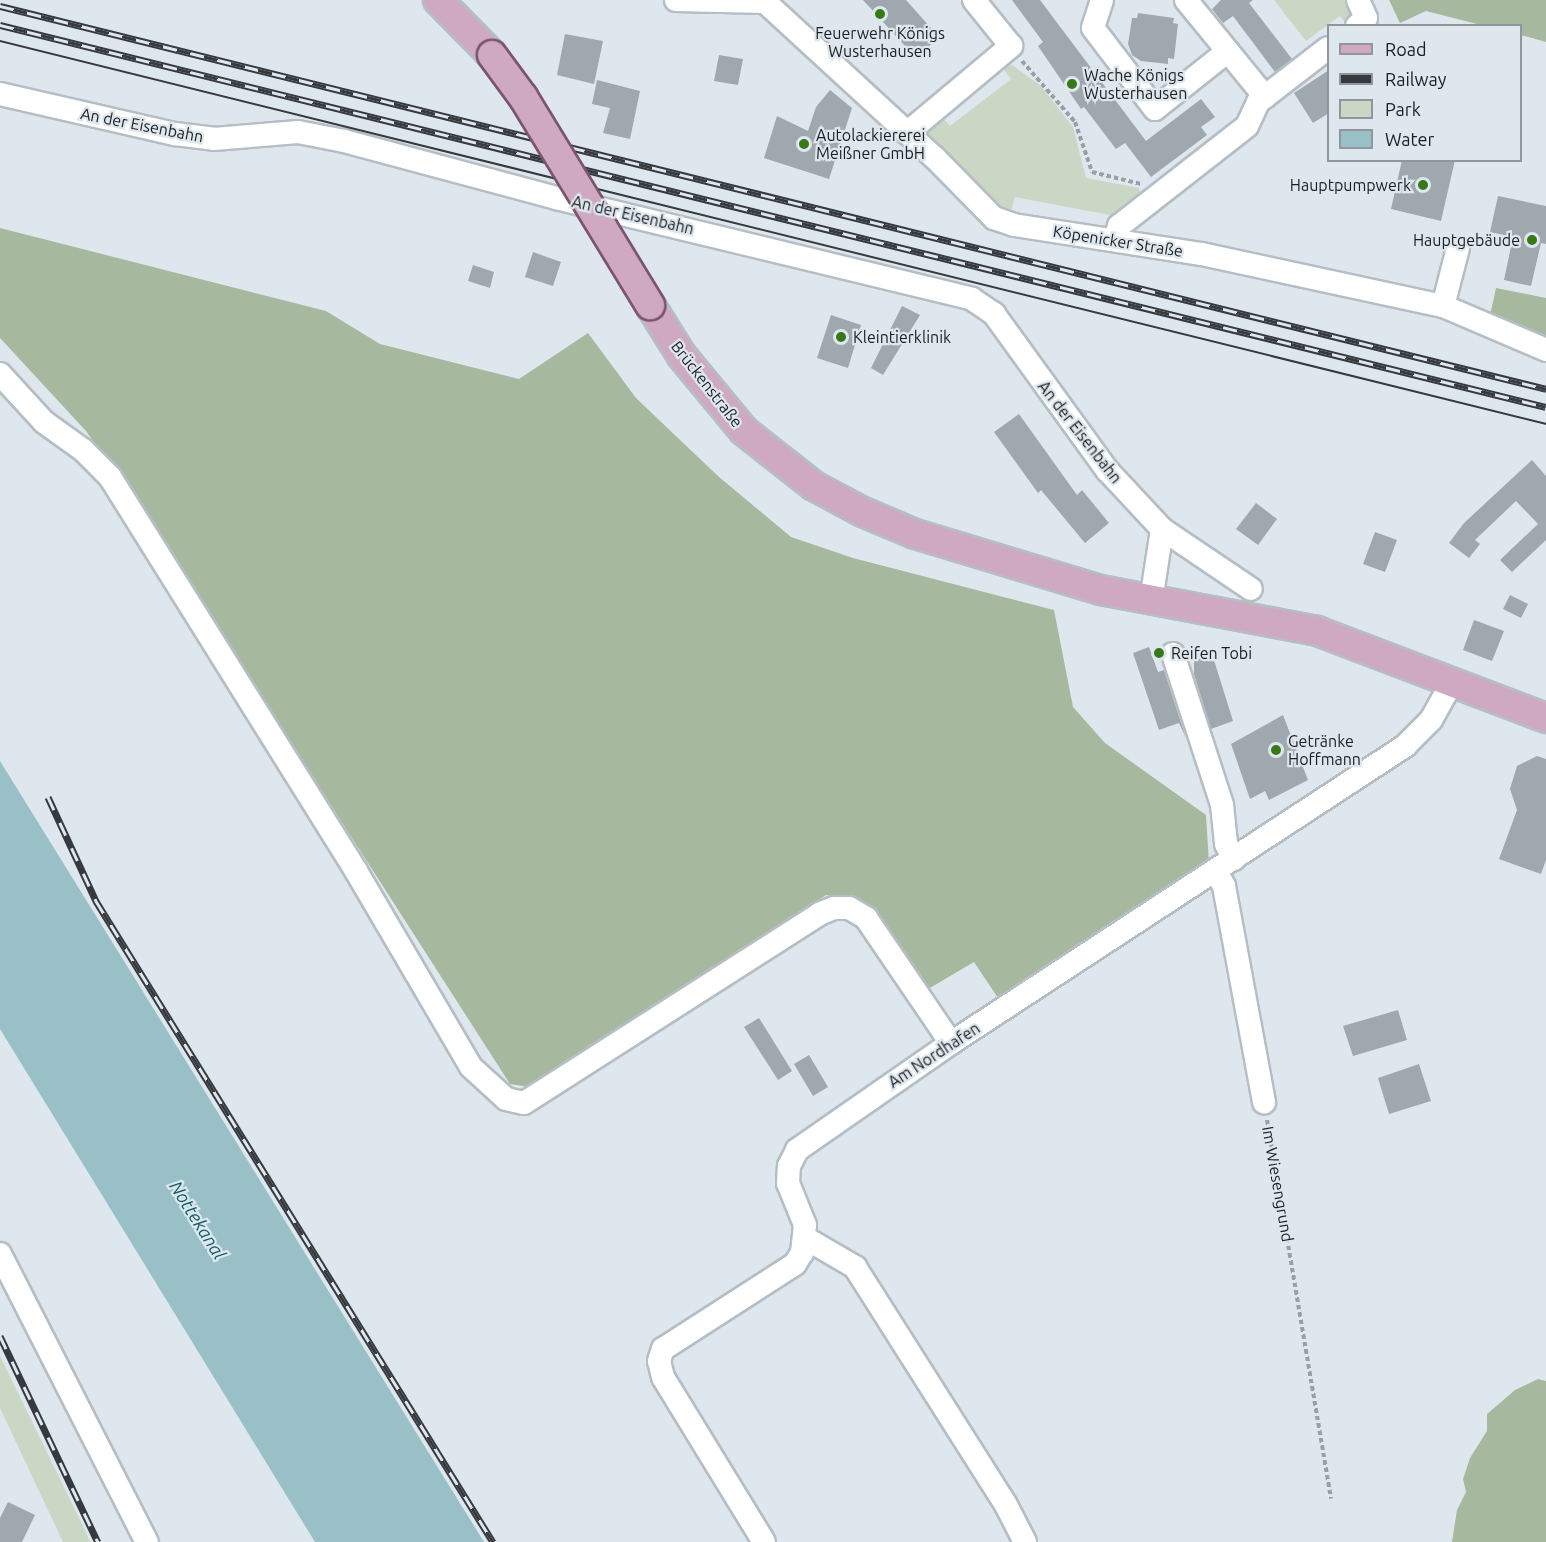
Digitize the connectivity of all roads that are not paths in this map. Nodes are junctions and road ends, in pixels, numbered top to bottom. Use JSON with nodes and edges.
{"nodes":[{"id":1,"x":438,"y":0,"type":"edge"},
{"id":2,"x":676,"y":0,"type":"edge"},
{"id":3,"x":974,"y":0,"type":"edge"},
{"id":4,"x":1102,"y":0,"type":"edge"},
{"id":5,"x":1186,"y":0,"type":"edge"},
{"id":6,"x":1358,"y":0,"type":"edge"},
{"id":7,"x":764,"y":1,"type":"edge"},
{"id":8,"x":1359,"y":24,"type":"edge"},
{"id":9,"x":1327,"y":50,"type":"edge"},
{"id":10,"x":1228,"y":51,"type":"junction"},
{"id":11,"x":0,"y":94,"type":"edge"},
{"id":12,"x":1265,"y":97,"type":"junction"},
{"id":13,"x":907,"y":133,"type":"junction"},
{"id":14,"x":1115,"y":239,"type":"junction"},
{"id":15,"x":1458,"y":248,"type":"dead end"},
{"id":16,"x":1443,"y":306,"type":"junction"},
{"id":17,"x":1546,"y":350,"type":"edge"},
{"id":18,"x":0,"y":374,"type":"edge"},
{"id":19,"x":1162,"y":529,"type":"junction"},
{"id":20,"x":1251,"y":588,"type":"dead end"},
{"id":21,"x":1151,"y":601,"type":"junction"},
{"id":22,"x":1173,"y":654,"type":"dead end"},
{"id":23,"x":1451,"y":684,"type":"junction"},
{"id":24,"x":1546,"y":718,"type":"edge"},
{"id":25,"x":1225,"y":865,"type":"junction"},
{"id":26,"x":951,"y":1043,"type":"junction"},
{"id":27,"x":1264,"y":1102,"type":"road end"},
{"id":28,"x":807,"y":1239,"type":"junction"},
{"id":29,"x":0,"y":1254,"type":"edge"},
{"id":30,"x":147,"y":1542,"type":"edge"},
{"id":31,"x":764,"y":1542,"type":"edge"},
{"id":32,"x":1025,"y":1542,"type":"edge"}],
"edges":[{"from":1,"to":21,"type":"main road","name":"Brückenstraße","bridge":true},
{"from":2,"to":7,"type":"street"},
{"from":3,"to":13,"type":"street"},
{"from":4,"to":10,"type":"street"},
{"from":5,"to":10,"type":"street"},
{"from":6,"to":8,"type":"street"},
{"from":7,"to":13,"type":"street","name":"Köpenicker Straße"},
{"from":9,"to":12,"type":"street"},
{"from":10,"to":12,"type":"street"},
{"from":11,"to":19,"type":"street","name":"An der Eisenbahn"},
{"from":12,"to":14,"type":"street"},
{"from":13,"to":14,"type":"street","name":"Köpenicker Straße"},
{"from":14,"to":16,"type":"street","name":"Köpenicker Straße"},
{"from":15,"to":16,"type":"street"},
{"from":16,"to":17,"type":"street","name":"Köpenicker Straße"},
{"from":18,"to":26,"type":"street"},
{"from":19,"to":20,"type":"street","name":"An der Eisenbahn"},
{"from":19,"to":21,"type":"street"},
{"from":21,"to":23,"type":"main road"},
{"from":22,"to":25,"type":"street","name":"Im Wiesengrund"},
{"from":23,"to":24,"type":"main road"},
{"from":23,"to":25,"type":"street","name":"Am Nordhafen"},
{"from":25,"to":26,"type":"street","name":"Am Nordhafen"},
{"from":25,"to":27,"type":"street","name":"Im Wiesengrund"},
{"from":26,"to":28,"type":"street","name":"Am Nordhafen"},
{"from":28,"to":31,"type":"street"},
{"from":28,"to":32,"type":"street"},
{"from":29,"to":30,"type":"street"}]}
